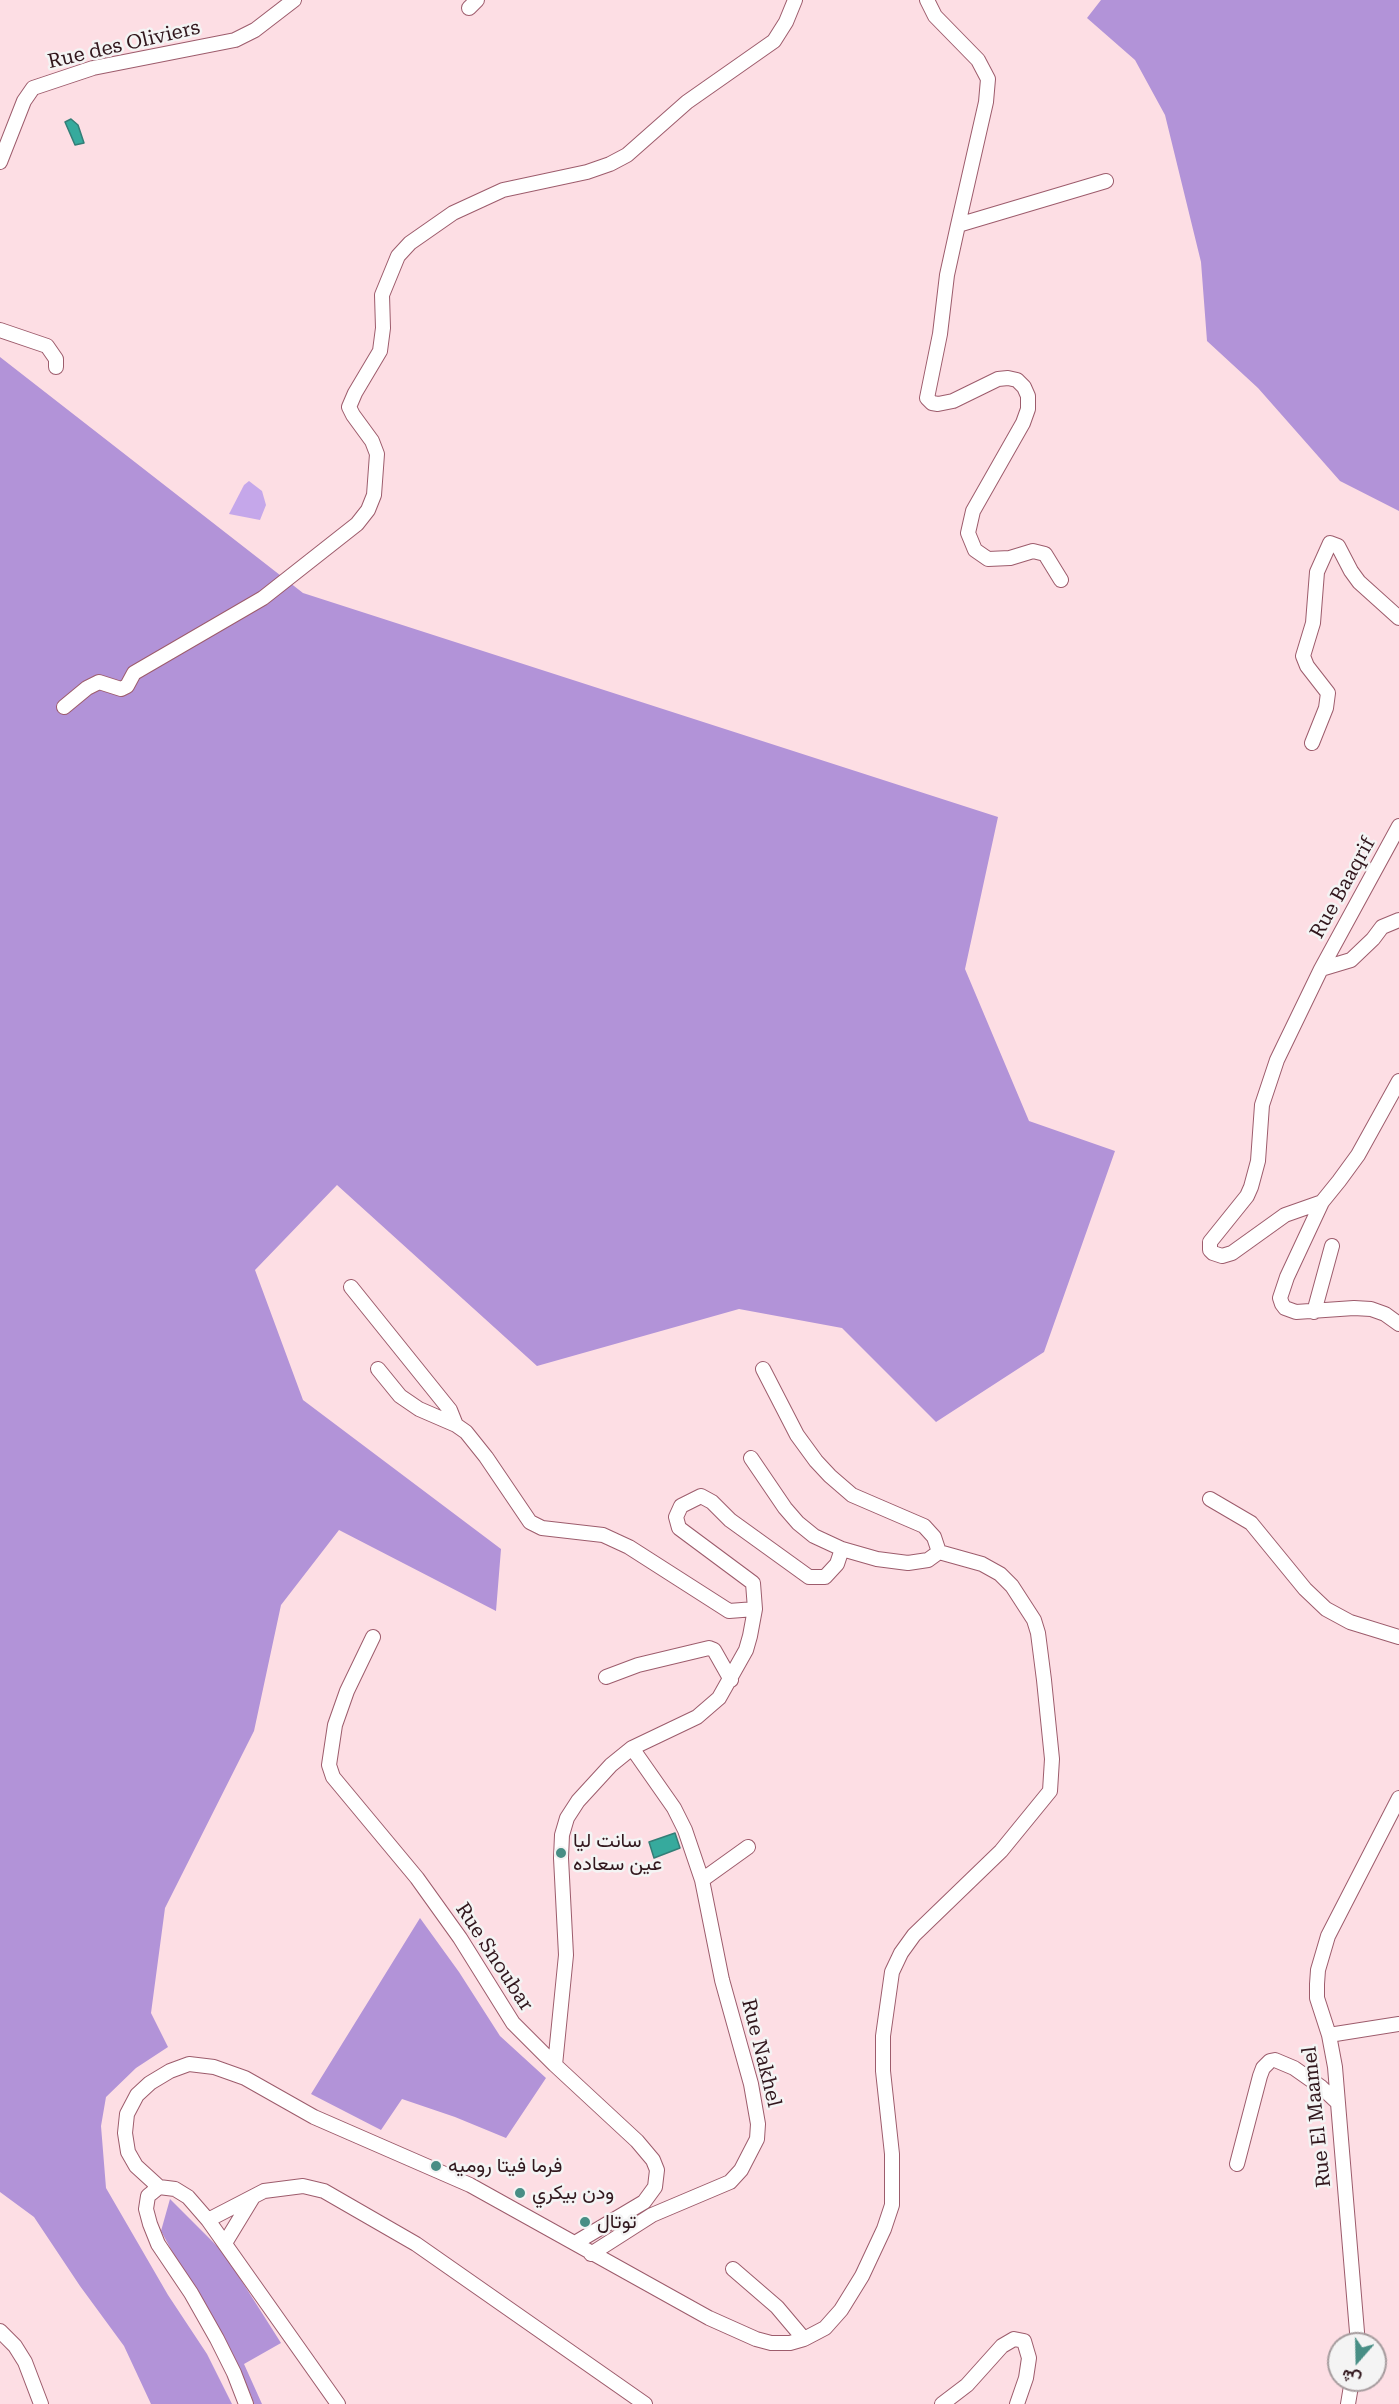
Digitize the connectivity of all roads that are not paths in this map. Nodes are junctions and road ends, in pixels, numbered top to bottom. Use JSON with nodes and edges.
{"nodes":[{"id":1,"x":294,"y":0,"type":"edge"},
{"id":2,"x":795,"y":0,"type":"edge"},
{"id":3,"x":927,"y":0,"type":"edge"},
{"id":4,"x":0,"y":162,"type":"edge"},
{"id":5,"x":1106,"y":180,"type":"dead end"},
{"id":6,"x":958,"y":225,"type":"junction"},
{"id":7,"x":0,"y":330,"type":"edge"},
{"id":8,"x":56,"y":367,"type":"dead end"},
{"id":9,"x":1061,"y":580,"type":"dead end"},
{"id":10,"x":1399,"y":618,"type":"edge"},
{"id":11,"x":63,"y":707,"type":"dead end"},
{"id":12,"x":1312,"y":743,"type":"dead end"},
{"id":13,"x":1399,"y":826,"type":"edge"},
{"id":14,"x":1399,"y":920,"type":"edge"},
{"id":15,"x":1321,"y":969,"type":"junction"},
{"id":16,"x":1399,"y":1081,"type":"edge"},
{"id":17,"x":1322,"y":1202,"type":"junction"},
{"id":18,"x":1332,"y":1246,"type":"dead end"},
{"id":19,"x":351,"y":1287,"type":"dead end"},
{"id":20,"x":1314,"y":1311,"type":"junction"},
{"id":21,"x":1399,"y":1324,"type":"edge"},
{"id":22,"x":378,"y":1369,"type":"dead end"},
{"id":23,"x":763,"y":1369,"type":"dead end"},
{"id":24,"x":456,"y":1425,"type":"junction"},
{"id":25,"x":751,"y":1458,"type":"dead end"},
{"id":26,"x":1210,"y":1499,"type":"dead end"},
{"id":27,"x":842,"y":1549,"type":"junction"},
{"id":28,"x":939,"y":1552,"type":"junction"},
{"id":29,"x":755,"y":1610,"type":"junction"},
{"id":30,"x":373,"y":1637,"type":"dead end"},
{"id":31,"x":1399,"y":1637,"type":"edge"},
{"id":32,"x":606,"y":1677,"type":"dead end"},
{"id":33,"x":730,"y":1680,"type":"junction"},
{"id":34,"x":632,"y":1748,"type":"junction"},
{"id":35,"x":1399,"y":1798,"type":"edge"},
{"id":36,"x":748,"y":1846,"type":"dead end"},
{"id":37,"x":702,"y":1880,"type":"junction"},
{"id":38,"x":1399,"y":2024,"type":"edge"},
{"id":39,"x":1329,"y":2035,"type":"junction"},
{"id":40,"x":555,"y":2065,"type":"junction"},
{"id":41,"x":1338,"y":2103,"type":"junction"},
{"id":42,"x":1237,"y":2164,"type":"dead end"},
{"id":43,"x":159,"y":2187,"type":"junction"},
{"id":44,"x":254,"y":2196,"type":"junction"},
{"id":45,"x":208,"y":2220,"type":"junction"},
{"id":46,"x":225,"y":2243,"type":"junction"},
{"id":47,"x":575,"y":2243,"type":"junction"},
{"id":48,"x":591,"y":2254,"type":"junction"},
{"id":49,"x":733,"y":2269,"type":"dead end"},
{"id":50,"x":0,"y":2331,"type":"edge"},
{"id":51,"x":1357,"y":2332,"type":"edge"},
{"id":52,"x":804,"y":2339,"type":"junction"},
{"id":53,"x":41,"y":2404,"type":"edge"},
{"id":54,"x":246,"y":2404,"type":"edge"},
{"id":55,"x":338,"y":2404,"type":"edge"},
{"id":56,"x":645,"y":2404,"type":"edge"},
{"id":57,"x":942,"y":2404,"type":"edge"},
{"id":58,"x":1017,"y":2404,"type":"edge"}],
"edges":[{"from":1,"to":4,"type":"street","name":"Rue des Oliviers"},
{"from":2,"to":11,"type":"street"},
{"from":3,"to":6,"type":"street"},
{"from":5,"to":6,"type":"street"},
{"from":6,"to":9,"type":"street"},
{"from":7,"to":8,"type":"street"},
{"from":10,"to":12,"type":"street"},
{"from":13,"to":15,"type":"street","name":"Rue Baaqrif"},
{"from":14,"to":15,"type":"street"},
{"from":15,"to":17,"type":"street","name":"Rue Baaqrif"},
{"from":16,"to":17,"type":"street"},
{"from":17,"to":20,"type":"street"},
{"from":18,"to":20,"type":"street"},
{"from":19,"to":24,"type":"street"},
{"from":20,"to":21,"type":"street"},
{"from":22,"to":24,"type":"street"},
{"from":23,"to":28,"type":"street"},
{"from":24,"to":29,"type":"street"},
{"from":25,"to":27,"type":"street"},
{"from":26,"to":31,"type":"street"},
{"from":27,"to":28,"type":"street"},
{"from":27,"to":29,"type":"street"},
{"from":28,"to":52,"type":"street"},
{"from":29,"to":33,"type":"street"},
{"from":30,"to":40,"type":"street","name":"Rue Snoubar"},
{"from":32,"to":33,"type":"street"},
{"from":33,"to":34,"type":"street"},
{"from":34,"to":37,"type":"street","name":"Rue Nakhel"},
{"from":34,"to":40,"type":"street"},
{"from":35,"to":39,"type":"street","name":"Rue El Maamel"},
{"from":36,"to":37,"type":"street"},
{"from":37,"to":48,"type":"street","name":"Rue Nakhel"},
{"from":38,"to":39,"type":"street"},
{"from":39,"to":41,"type":"street","name":"Rue El Maamel"},
{"from":40,"to":47,"type":"street","name":"Rue Snoubar"},
{"from":41,"to":42,"type":"street"},
{"from":41,"to":51,"type":"street","name":"Rue El Maamel"},
{"from":43,"to":45,"type":"street"},
{"from":43,"to":47,"type":"street"},
{"from":43,"to":54,"type":"street"},
{"from":44,"to":45,"type":"street"},
{"from":44,"to":46,"type":"street"},
{"from":44,"to":56,"type":"street"},
{"from":45,"to":46,"type":"street"},
{"from":46,"to":55,"type":"street"},
{"from":47,"to":48,"type":"street"},
{"from":48,"to":52,"type":"street"},
{"from":49,"to":52,"type":"street"},
{"from":50,"to":53,"type":"street"},
{"from":57,"to":58,"type":"street"}]}
